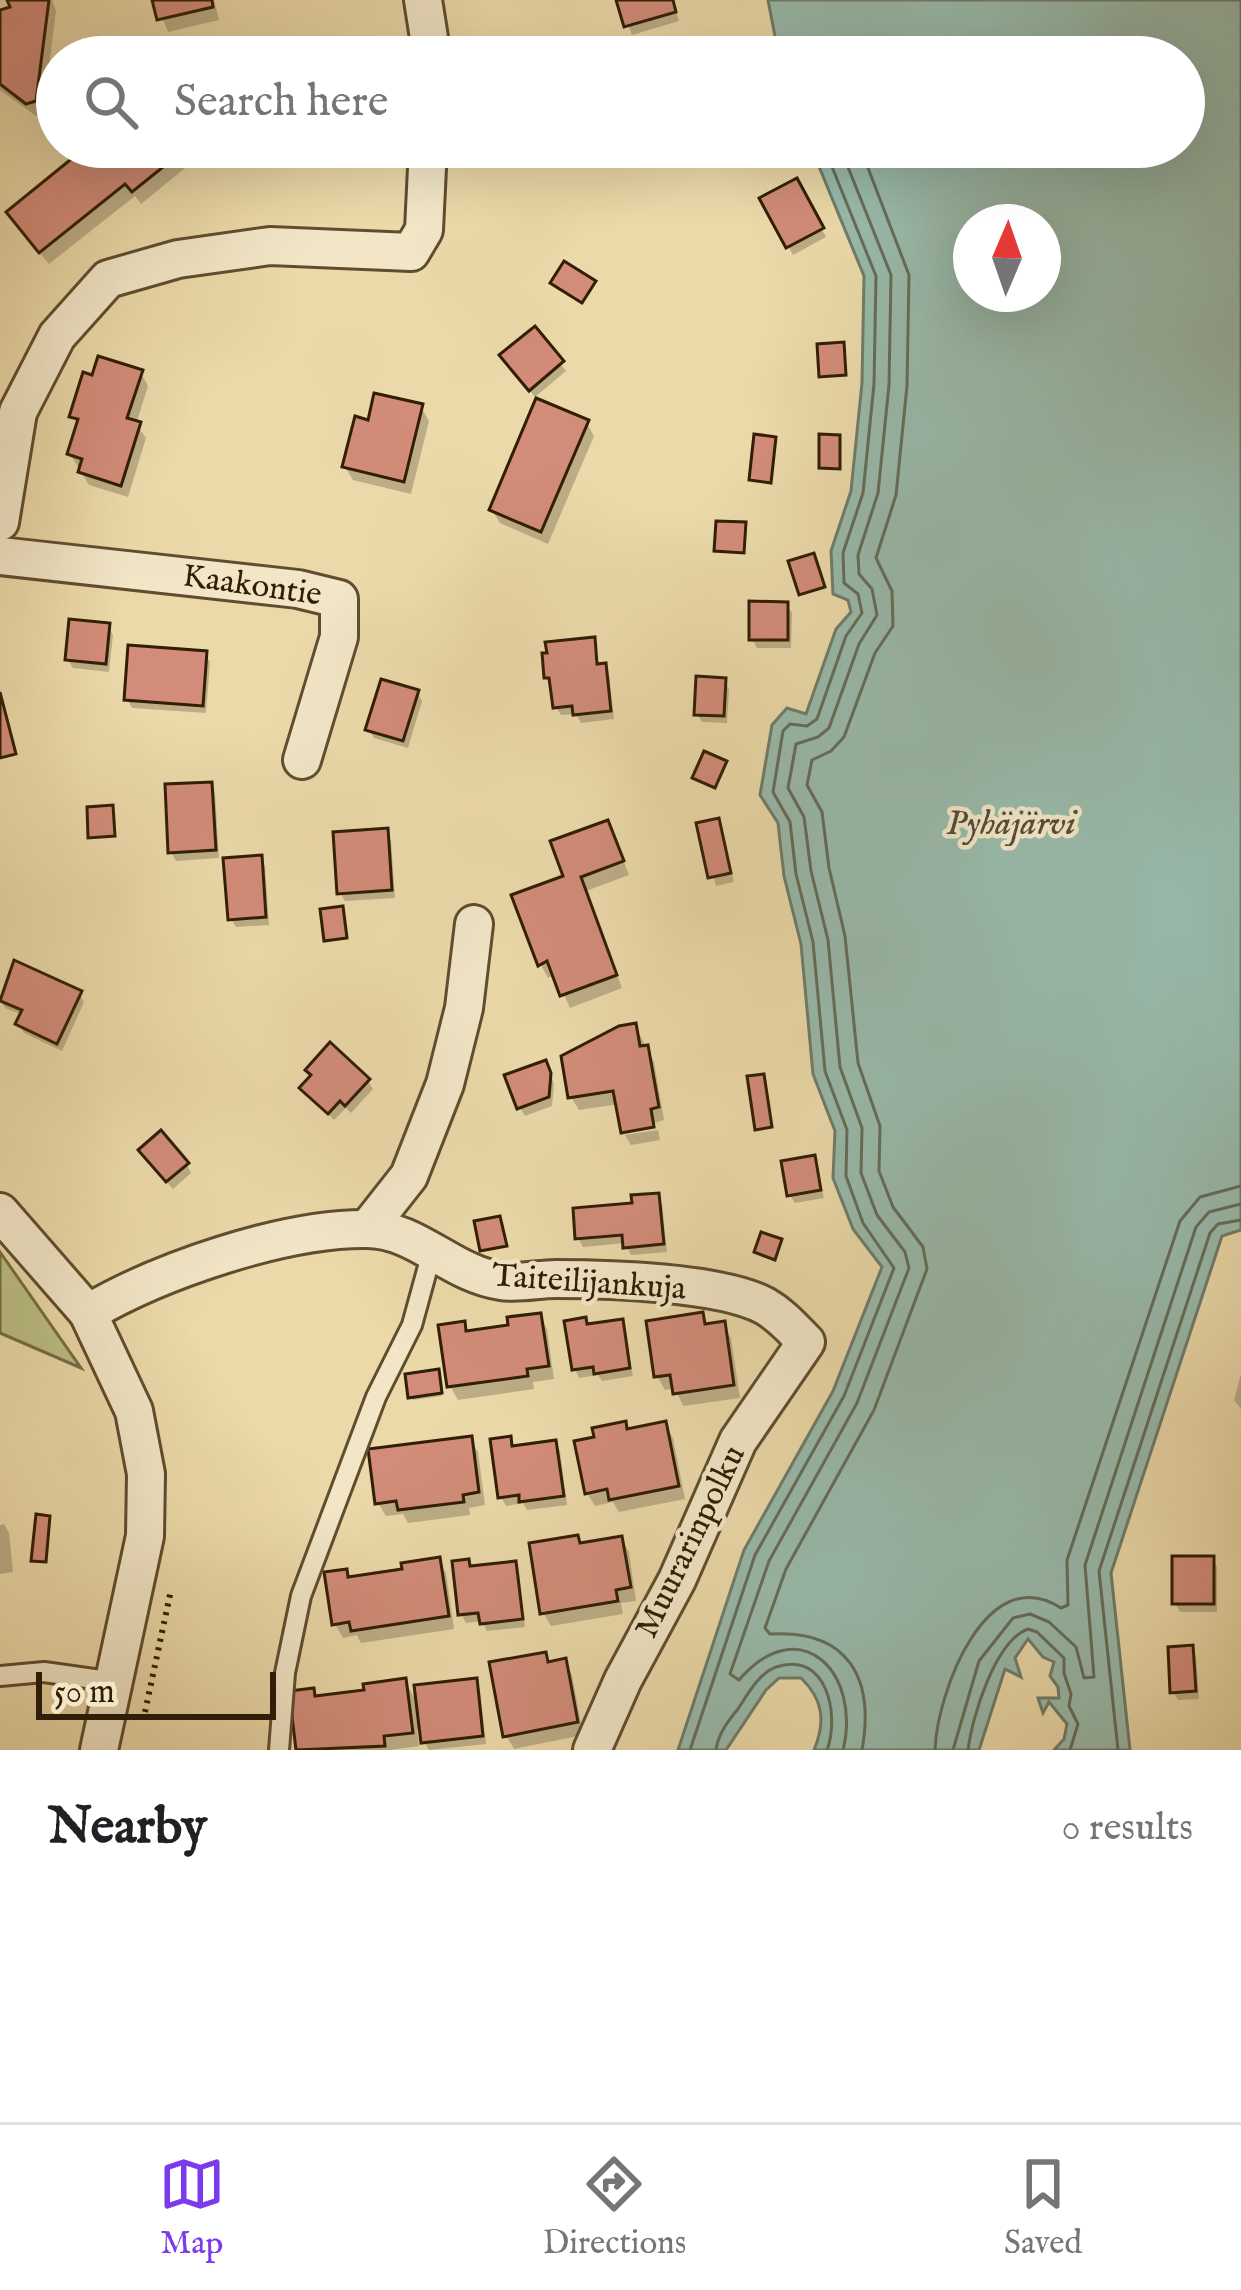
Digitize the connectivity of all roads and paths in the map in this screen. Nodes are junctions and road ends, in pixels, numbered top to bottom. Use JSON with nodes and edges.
{"nodes":[{"id":1,"x":423,"y":0,"type":"edge"},
{"id":2,"x":429,"y":36,"type":"edge"},
{"id":3,"x":427,"y":168,"type":"edge"},
{"id":4,"x":0,"y":522,"type":"edge"},
{"id":5,"x":0,"y":556,"type":"edge"},
{"id":6,"x":302,"y":760,"type":"dead end"},
{"id":7,"x":474,"y":924,"type":"dead end"},
{"id":8,"x":0,"y":1212,"type":"edge"},
{"id":9,"x":368,"y":1228,"type":"junction"},
{"id":10,"x":431,"y":1252,"type":"junction"},
{"id":11,"x":88,"y":1313,"type":"junction"},
{"id":12,"x":806,"y":1342,"type":"joint"},
{"id":13,"x":0,"y":1676,"type":"edge"},
{"id":14,"x":115,"y":1682,"type":"junction"},
{"id":15,"x":98,"y":1750,"type":"edge"},
{"id":16,"x":279,"y":1750,"type":"edge"},
{"id":17,"x":592,"y":1750,"type":"edge"}],
"edges":[{"from":1,"to":2,"type":"street"},
{"from":3,"to":4,"type":"street"},
{"from":5,"to":6,"type":"street","name":"Kaakontie"},
{"from":7,"to":9,"type":"street"},
{"from":8,"to":11,"type":"street"},
{"from":9,"to":10,"type":"street","name":"Taiteilijankuja"},
{"from":9,"to":11,"type":"street","name":"Taiteilijankuja"},
{"from":10,"to":12,"type":"street","name":"Taiteilijankuja"},
{"from":10,"to":16,"type":"lane"},
{"from":11,"to":14,"type":"street"},
{"from":12,"to":17,"type":"street","name":"Muurarinpolku"},
{"from":13,"to":14,"type":"lane"},
{"from":14,"to":15,"type":"street"}]}
